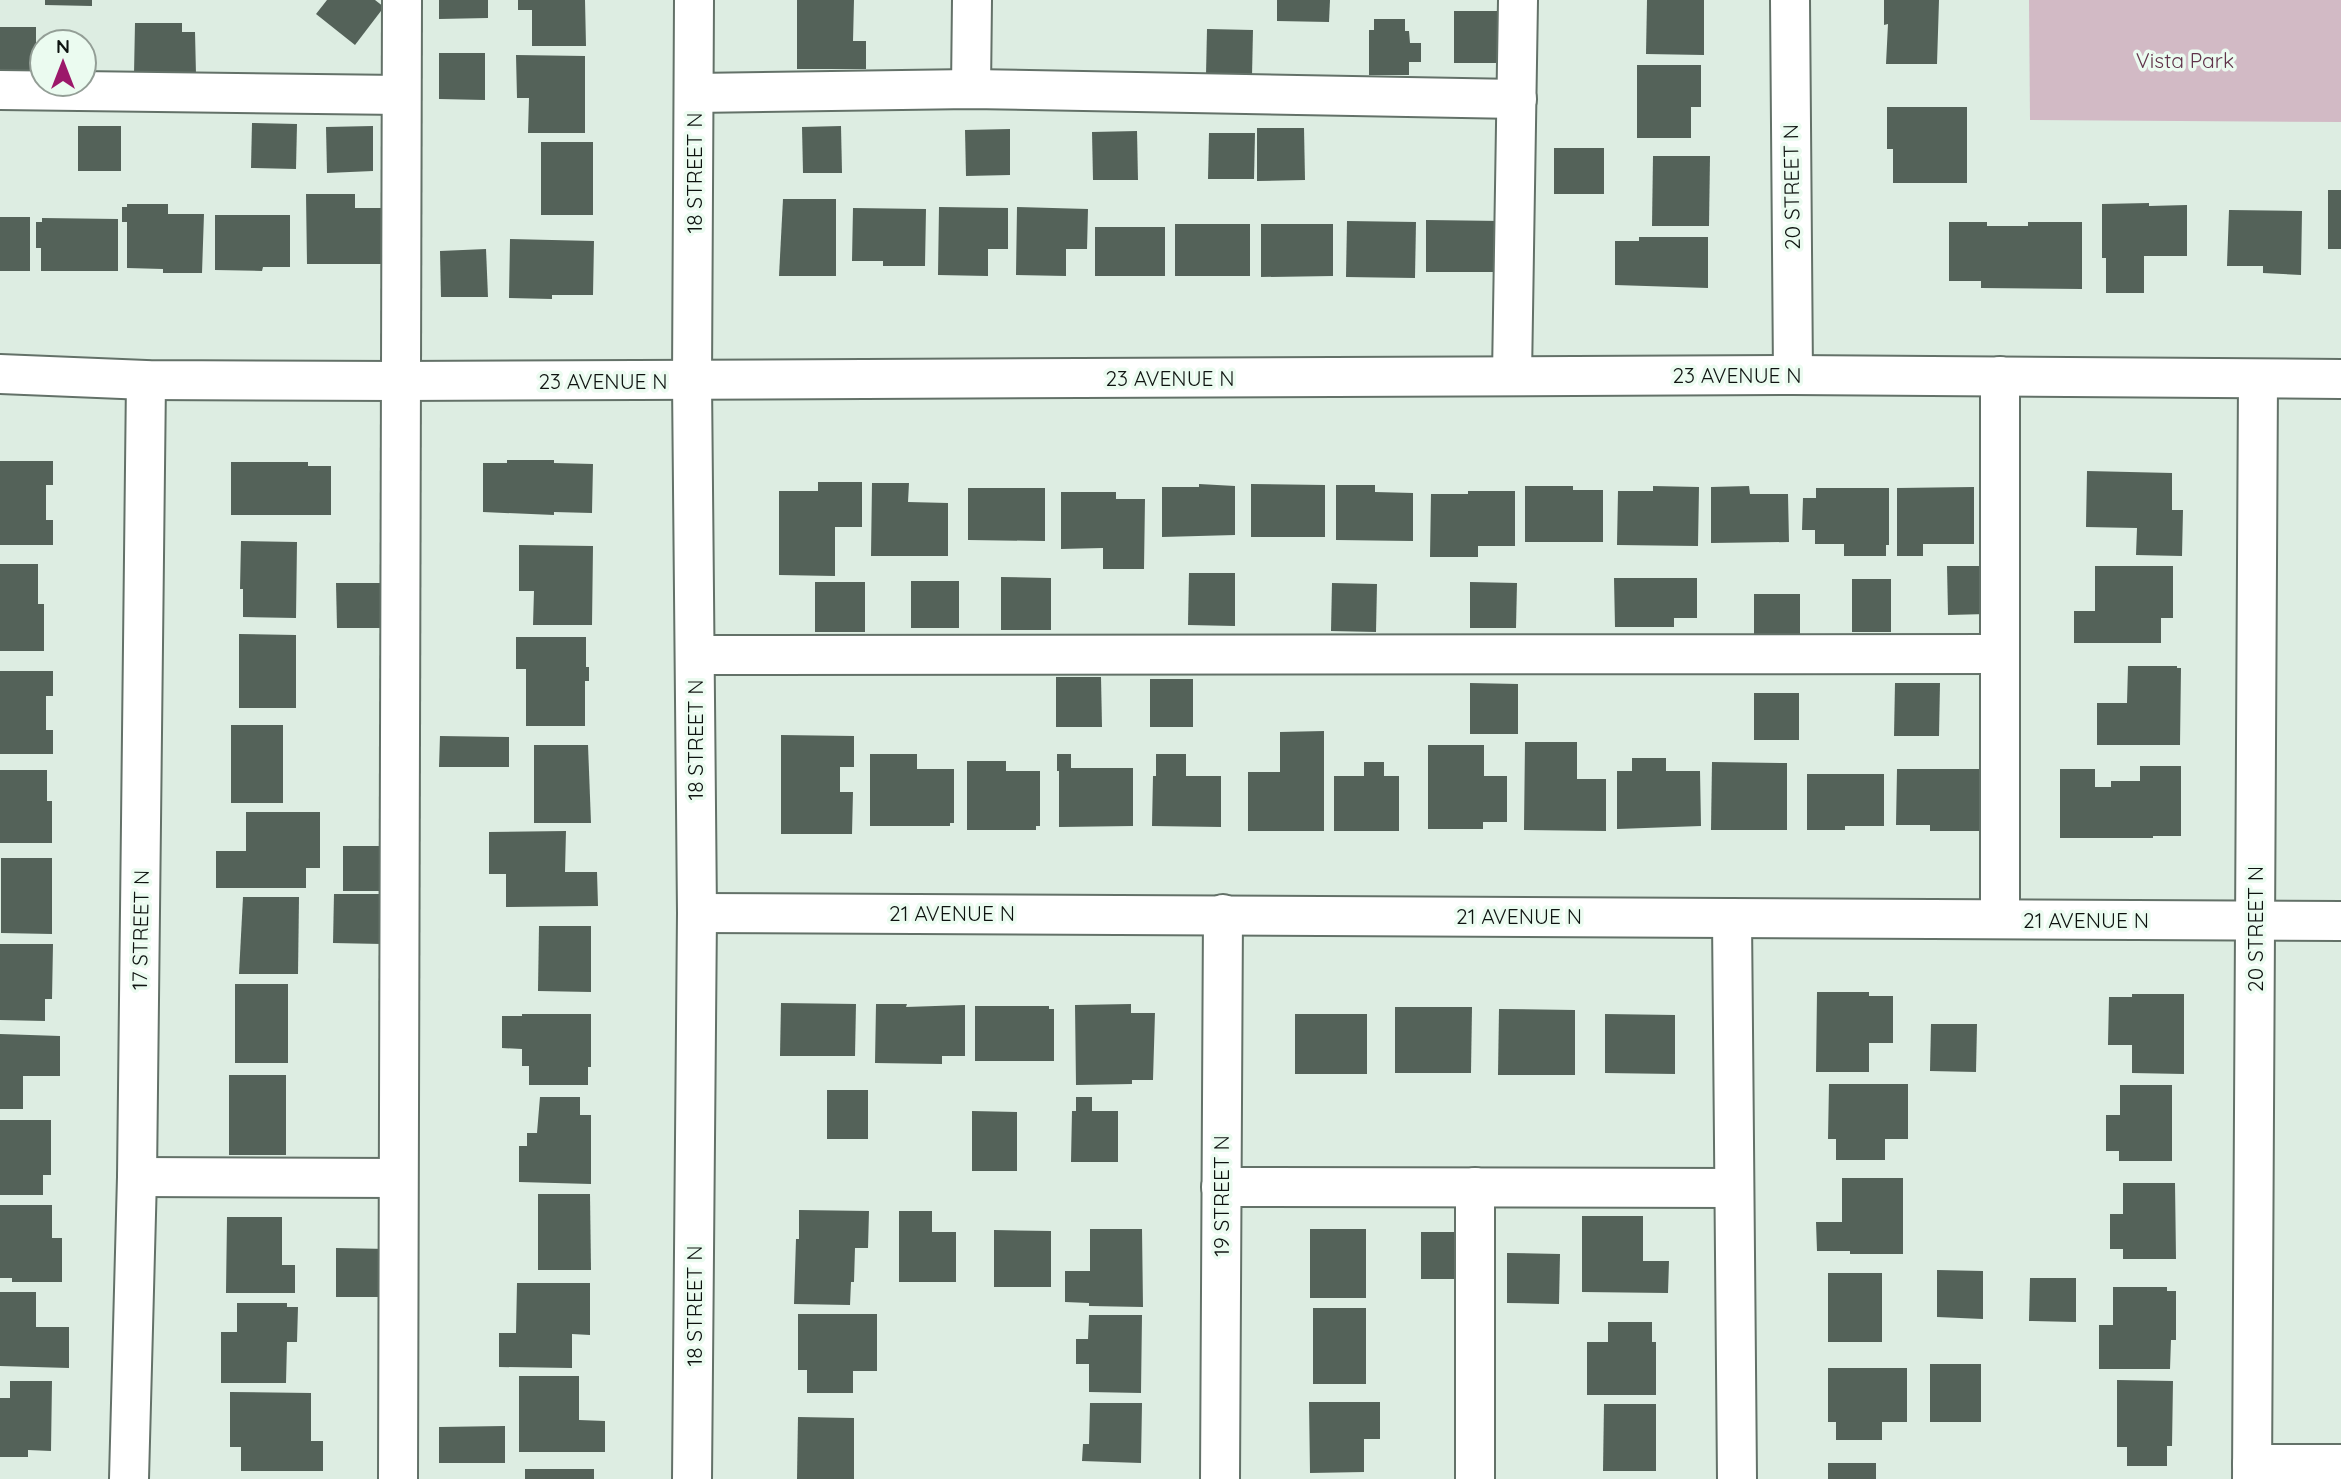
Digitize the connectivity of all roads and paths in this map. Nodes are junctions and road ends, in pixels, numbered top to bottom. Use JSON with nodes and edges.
{"nodes":[{"id":1,"x":402,"y":0,"type":"edge"},
{"id":2,"x":695,"y":0,"type":"edge"},
{"id":3,"x":972,"y":0,"type":"edge"},
{"id":4,"x":1518,"y":0,"type":"edge"},
{"id":5,"x":1790,"y":0,"type":"edge"},
{"id":6,"x":971,"y":89,"type":"junction"},
{"id":7,"x":0,"y":90,"type":"edge"},
{"id":8,"x":694,"y":93,"type":"junction"},
{"id":9,"x":401,"y":95,"type":"junction"},
{"id":10,"x":1517,"y":99,"type":"junction"},
{"id":11,"x":0,"y":374,"type":"edge"},
{"id":12,"x":1793,"y":374,"type":"junction"},
{"id":13,"x":1512,"y":376,"type":"junction"},
{"id":14,"x":2000,"y":376,"type":"junction"},
{"id":15,"x":2258,"y":379,"type":"junction"},
{"id":16,"x":2341,"y":379,"type":"edge"},
{"id":17,"x":146,"y":380,"type":"junction"},
{"id":18,"x":400,"y":381,"type":"junction"},
{"id":19,"x":692,"y":381,"type":"junction"},
{"id":20,"x":2000,"y":654,"type":"junction"},
{"id":21,"x":695,"y":655,"type":"junction"},
{"id":22,"x":696,"y":913,"type":"junction"},
{"id":23,"x":1223,"y":914,"type":"junction"},
{"id":24,"x":1732,"y":918,"type":"junction"},
{"id":25,"x":2000,"y":919,"type":"junction"},
{"id":26,"x":2255,"y":921,"type":"junction"},
{"id":27,"x":2341,"y":921,"type":"edge"},
{"id":28,"x":138,"y":1177,"type":"junction"},
{"id":29,"x":398,"y":1178,"type":"junction"},
{"id":30,"x":1221,"y":1187,"type":"junction"},
{"id":31,"x":1475,"y":1187,"type":"junction"},
{"id":32,"x":1734,"y":1188,"type":"junction"},
{"id":33,"x":2341,"y":1464,"type":"edge"},
{"id":34,"x":2252,"y":1471,"type":"edge"},
{"id":35,"x":129,"y":1479,"type":"edge"},
{"id":36,"x":398,"y":1479,"type":"edge"},
{"id":37,"x":692,"y":1479,"type":"edge"},
{"id":38,"x":1220,"y":1479,"type":"edge"},
{"id":39,"x":1475,"y":1479,"type":"edge"},
{"id":40,"x":1737,"y":1479,"type":"edge"}],
"edges":[{"from":1,"to":9,"type":"street"},
{"from":2,"to":8,"type":"street","name":"18 STREET N"},
{"from":3,"to":6,"type":"street"},
{"from":4,"to":10,"type":"street"},
{"from":5,"to":12,"type":"street","name":"20 STREET N"},
{"from":6,"to":8,"type":"street"},
{"from":6,"to":10,"type":"street"},
{"from":7,"to":9,"type":"street"},
{"from":8,"to":19,"type":"street","name":"18 STREET N"},
{"from":9,"to":18,"type":"street"},
{"from":10,"to":13,"type":"street"},
{"from":11,"to":17,"type":"street","name":"23 AVENUE N"},
{"from":12,"to":13,"type":"street","name":"23 AVENUE N"},
{"from":12,"to":14,"type":"street","name":"23 AVENUE N"},
{"from":13,"to":19,"type":"street","name":"23 AVENUE N"},
{"from":14,"to":15,"type":"street","name":"23 AVENUE N"},
{"from":14,"to":20,"type":"street"},
{"from":15,"to":16,"type":"street","name":"23 AVENUE N"},
{"from":15,"to":26,"type":"street","name":"20 STREET N"},
{"from":17,"to":18,"type":"street","name":"23 AVENUE N"},
{"from":17,"to":28,"type":"street","name":"17 STREET N"},
{"from":18,"to":19,"type":"street","name":"23 AVENUE N"},
{"from":18,"to":29,"type":"street"},
{"from":19,"to":21,"type":"street","name":"18 STREET N"},
{"from":20,"to":21,"type":"street"},
{"from":20,"to":25,"type":"street"},
{"from":21,"to":22,"type":"street","name":"18 STREET N"},
{"from":22,"to":23,"type":"street","name":"21 AVENUE N"},
{"from":22,"to":37,"type":"street","name":"18 STREET N"},
{"from":23,"to":24,"type":"street","name":"21 AVENUE N"},
{"from":23,"to":30,"type":"street","name":"19 STREET N"},
{"from":24,"to":25,"type":"street","name":"21 AVENUE N"},
{"from":24,"to":32,"type":"street"},
{"from":25,"to":26,"type":"street","name":"21 AVENUE N"},
{"from":26,"to":27,"type":"street","name":"21 AVENUE N"},
{"from":26,"to":34,"type":"street","name":"20 STREET N"},
{"from":28,"to":29,"type":"street"},
{"from":28,"to":35,"type":"street","name":"17 STREET N"},
{"from":29,"to":36,"type":"street"},
{"from":30,"to":31,"type":"street"},
{"from":30,"to":38,"type":"street","name":"19 STREET N"},
{"from":31,"to":32,"type":"street"},
{"from":31,"to":39,"type":"street"},
{"from":32,"to":40,"type":"street"},
{"from":33,"to":34,"type":"street"}]}
